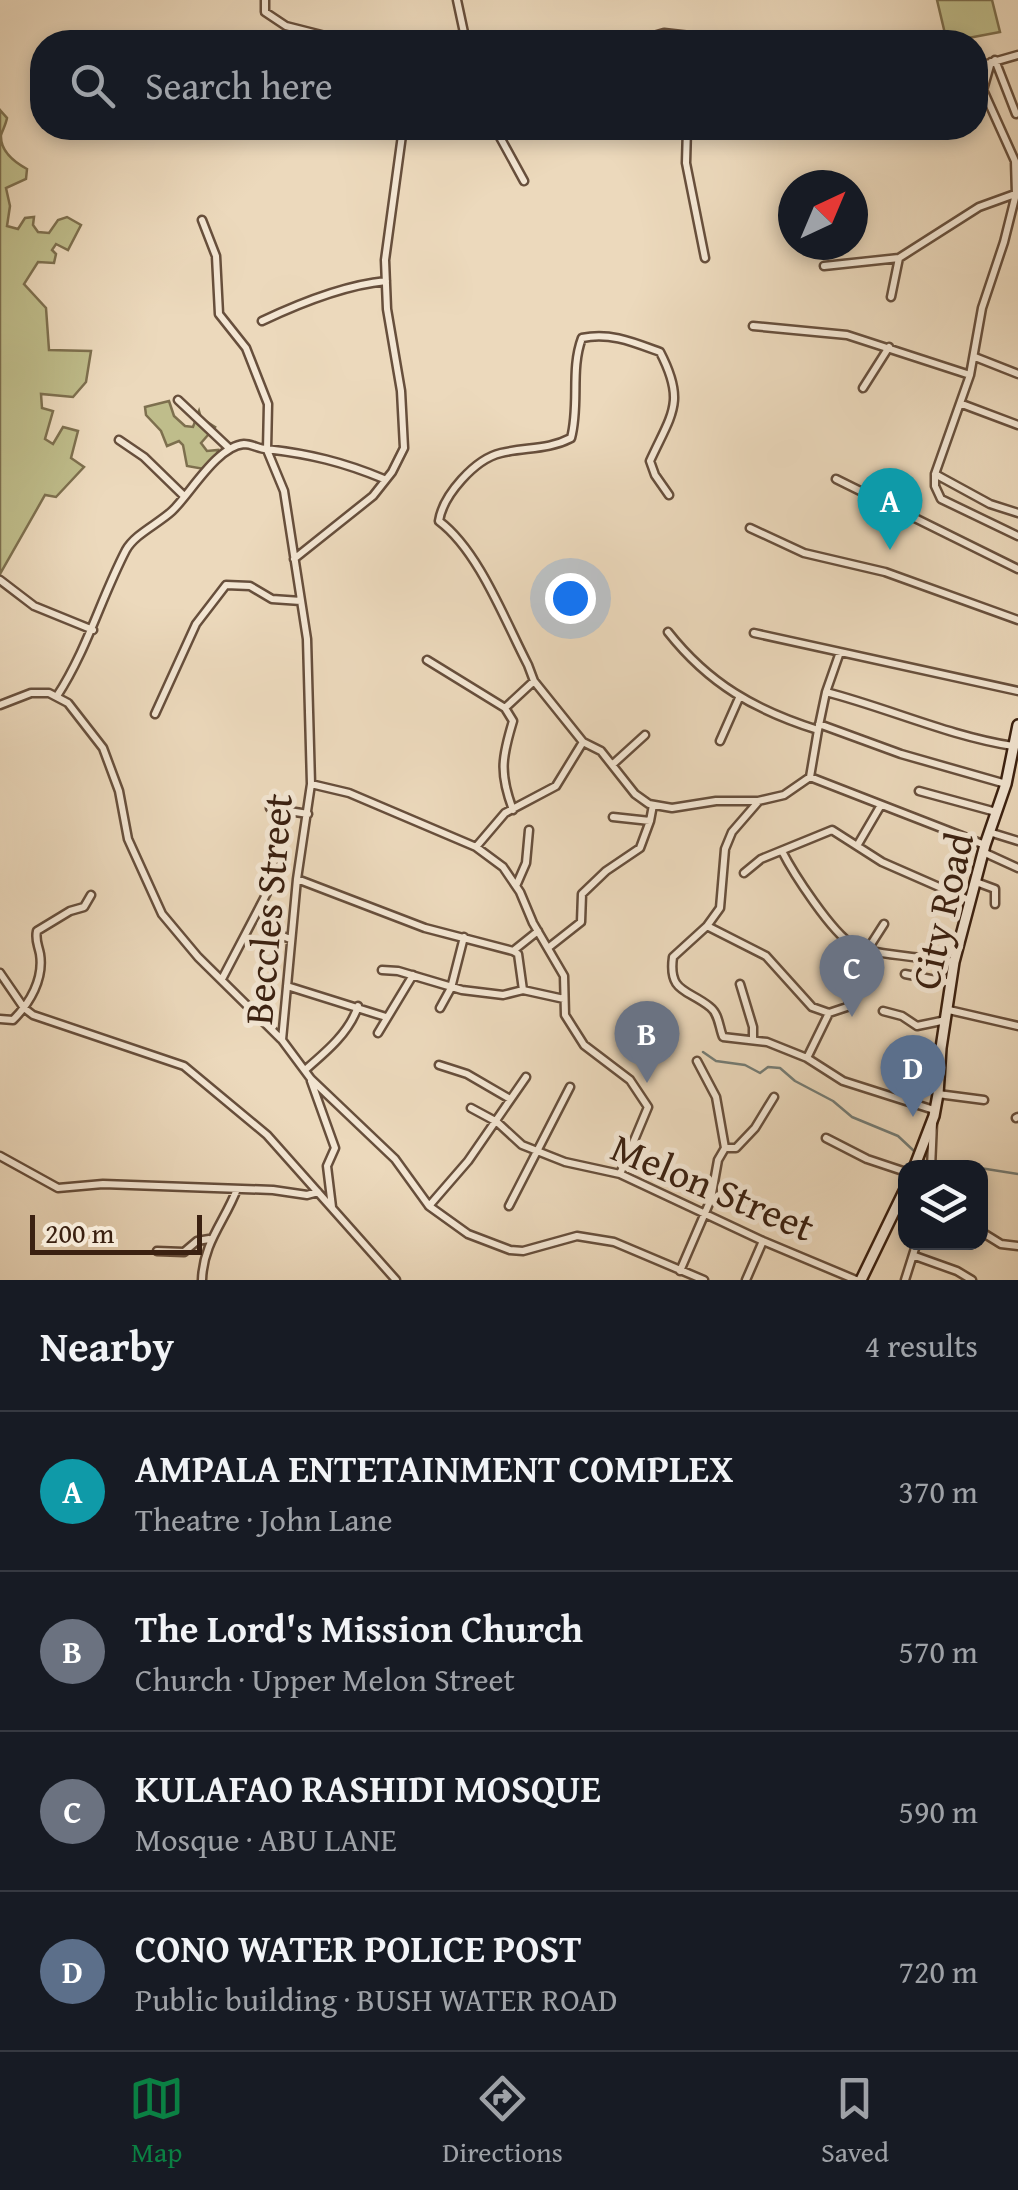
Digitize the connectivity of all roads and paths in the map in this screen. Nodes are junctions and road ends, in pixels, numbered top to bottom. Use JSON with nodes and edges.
{"nodes":[{"id":1,"x":265,"y":0,"type":"edge"},
{"id":2,"x":457,"y":0,"type":"edge"},
{"id":3,"x":302,"y":30,"type":"edge"},
{"id":4,"x":463,"y":30,"type":"edge"},
{"id":5,"x":1018,"y":55,"type":"edge"},
{"id":6,"x":993,"y":61,"type":"junction"},
{"id":7,"x":988,"y":63,"type":"edge"},
{"id":8,"x":988,"y":76,"type":"edge"},
{"id":9,"x":988,"y":101,"type":"edge"},
{"id":10,"x":1016,"y":114,"type":"edge"},
{"id":11,"x":401,"y":140,"type":"edge"},
{"id":12,"x":502,"y":140,"type":"edge"},
{"id":13,"x":687,"y":140,"type":"edge"},
{"id":14,"x":524,"y":181,"type":"dead end"},
{"id":15,"x":1016,"y":194,"type":"edge"},
{"id":16,"x":202,"y":220,"type":"dead end"},
{"id":17,"x":705,"y":258,"type":"dead end"},
{"id":18,"x":899,"y":258,"type":"junction"},
{"id":19,"x":824,"y":266,"type":"dead end"},
{"id":20,"x":386,"y":281,"type":"junction"},
{"id":21,"x":891,"y":297,"type":"dead end"},
{"id":22,"x":262,"y":321,"type":"dead end"},
{"id":23,"x":753,"y":326,"type":"dead end"},
{"id":24,"x":889,"y":347,"type":"junction"},
{"id":25,"x":975,"y":357,"type":"junction"},
{"id":26,"x":1018,"y":374,"type":"edge"},
{"id":27,"x":970,"y":375,"type":"junction"},
{"id":28,"x":863,"y":388,"type":"dead end"},
{"id":29,"x":178,"y":400,"type":"dead end"},
{"id":30,"x":962,"y":404,"type":"junction"},
{"id":31,"x":1018,"y":425,"type":"edge"},
{"id":32,"x":119,"y":440,"type":"dead end"},
{"id":33,"x":230,"y":449,"type":"junction"},
{"id":34,"x":267,"y":450,"type":"junction"},
{"id":35,"x":935,"y":474,"type":"junction"},
{"id":36,"x":384,"y":479,"type":"junction"},
{"id":37,"x":836,"y":479,"type":"dead end"},
{"id":38,"x":183,"y":495,"type":"junction"},
{"id":39,"x":669,"y":495,"type":"dead end"},
{"id":40,"x":1018,"y":513,"type":"edge"},
{"id":41,"x":750,"y":528,"type":"dead end"},
{"id":42,"x":1018,"y":536,"type":"edge"},
{"id":43,"x":294,"y":560,"type":"junction"},
{"id":44,"x":1018,"y":569,"type":"edge"},
{"id":45,"x":0,"y":580,"type":"edge"},
{"id":46,"x":300,"y":601,"type":"junction"},
{"id":47,"x":1018,"y":620,"type":"edge"},
{"id":48,"x":93,"y":630,"type":"junction"},
{"id":49,"x":668,"y":632,"type":"dead end"},
{"id":50,"x":754,"y":633,"type":"dead end"},
{"id":51,"x":840,"y":652,"type":"junction"},
{"id":52,"x":427,"y":660,"type":"dead end"},
{"id":53,"x":68,"y":679,"type":"junction"},
{"id":54,"x":534,"y":681,"type":"junction"},
{"id":55,"x":0,"y":690,"type":"edge"},
{"id":56,"x":826,"y":692,"type":"junction"},
{"id":57,"x":1018,"y":692,"type":"edge"},
{"id":58,"x":57,"y":696,"type":"junction"},
{"id":59,"x":739,"y":698,"type":"junction"},
{"id":60,"x":3,"y":703,"type":"edge"},
{"id":61,"x":68,"y":703,"type":"junction"},
{"id":62,"x":505,"y":708,"type":"junction"},
{"id":63,"x":154,"y":714,"type":"dead end"},
{"id":64,"x":1018,"y":726,"type":"edge"},
{"id":65,"x":819,"y":727,"type":"junction"},
{"id":66,"x":645,"y":735,"type":"dead end"},
{"id":67,"x":720,"y":741,"type":"dead end"},
{"id":68,"x":583,"y":742,"type":"junction"},
{"id":69,"x":1013,"y":746,"type":"junction"},
{"id":70,"x":612,"y":765,"type":"junction"},
{"id":71,"x":1013,"y":770,"type":"edge"},
{"id":72,"x":810,"y":778,"type":"junction"},
{"id":73,"x":311,"y":784,"type":"junction"},
{"id":74,"x":1006,"y":784,"type":"junction"},
{"id":75,"x":919,"y":791,"type":"dead end"},
{"id":76,"x":758,"y":801,"type":"junction"},
{"id":77,"x":652,"y":805,"type":"junction"},
{"id":78,"x":881,"y":805,"type":"junction"},
{"id":79,"x":270,"y":808,"type":"dead end"},
{"id":80,"x":512,"y":810,"type":"junction"},
{"id":81,"x":997,"y":812,"type":"junction"},
{"id":82,"x":308,"y":814,"type":"junction"},
{"id":83,"x":614,"y":818,"type":"dead end"},
{"id":84,"x":650,"y":821,"type":"junction"},
{"id":85,"x":529,"y":830,"type":"dead end"},
{"id":86,"x":989,"y":832,"type":"junction"},
{"id":87,"x":1018,"y":841,"type":"edge"},
{"id":88,"x":856,"y":846,"type":"junction"},
{"id":89,"x":476,"y":847,"type":"junction"},
{"id":90,"x":984,"y":849,"type":"junction"},
{"id":91,"x":782,"y":851,"type":"junction"},
{"id":92,"x":281,"y":866,"type":"dead end"},
{"id":93,"x":1018,"y":868,"type":"edge"},
{"id":94,"x":744,"y":873,"type":"dead end"},
{"id":95,"x":297,"y":880,"type":"junction"},
{"id":96,"x":976,"y":882,"type":"junction"},
{"id":97,"x":516,"y":886,"type":"junction"},
{"id":98,"x":91,"y":895,"type":"dead end"},
{"id":99,"x":970,"y":901,"type":"junction"},
{"id":100,"x":995,"y":904,"type":"dead end"},
{"id":101,"x":884,"y":924,"type":"dead end"},
{"id":102,"x":707,"y":926,"type":"junction"},
{"id":103,"x":538,"y":931,"type":"junction"},
{"id":104,"x":272,"y":932,"type":"dead end"},
{"id":105,"x":464,"y":937,"type":"junction"},
{"id":106,"x":291,"y":939,"type":"junction"},
{"id":107,"x":548,"y":948,"type":"junction"},
{"id":108,"x":868,"y":948,"type":"junction"},
{"id":109,"x":514,"y":951,"type":"junction"},
{"id":110,"x":954,"y":962,"type":"junction"},
{"id":111,"x":382,"y":970,"type":"dead end"},
{"id":112,"x":0,"y":973,"type":"edge"},
{"id":113,"x":905,"y":974,"type":"dead end"},
{"id":114,"x":413,"y":975,"type":"junction"},
{"id":115,"x":222,"y":979,"type":"junction"},
{"id":116,"x":951,"y":983,"type":"junction"},
{"id":117,"x":740,"y":984,"type":"dead end"},
{"id":118,"x":288,"y":986,"type":"junction"},
{"id":119,"x":452,"y":988,"type":"junction"},
{"id":120,"x":524,"y":990,"type":"junction"},
{"id":121,"x":564,"y":999,"type":"junction"},
{"id":122,"x":358,"y":1006,"type":"junction"},
{"id":123,"x":24,"y":1008,"type":"junction"},
{"id":124,"x":440,"y":1008,"type":"dead end"},
{"id":125,"x":883,"y":1012,"type":"dead end"},
{"id":126,"x":829,"y":1013,"type":"junction"},
{"id":127,"x":948,"y":1015,"type":"junction"},
{"id":128,"x":386,"y":1017,"type":"junction"},
{"id":129,"x":0,"y":1019,"type":"edge"},
{"id":130,"x":1018,"y":1026,"type":"edge"},
{"id":131,"x":378,"y":1033,"type":"dead end"},
{"id":132,"x":753,"y":1039,"type":"junction"},
{"id":133,"x":282,"y":1040,"type":"junction"},
{"id":134,"x":807,"y":1058,"type":"junction"},
{"id":135,"x":696,"y":1061,"type":"dead end"},
{"id":136,"x":439,"y":1066,"type":"dead end"},
{"id":137,"x":305,"y":1070,"type":"junction"},
{"id":138,"x":526,"y":1077,"type":"dead end"},
{"id":139,"x":311,"y":1080,"type":"junction"},
{"id":140,"x":570,"y":1087,"type":"dead end"},
{"id":141,"x":938,"y":1094,"type":"junction"},
{"id":142,"x":774,"y":1097,"type":"dead end"},
{"id":143,"x":510,"y":1099,"type":"junction"},
{"id":144,"x":984,"y":1100,"type":"dead end"},
{"id":145,"x":471,"y":1108,"type":"dead end"},
{"id":146,"x":934,"y":1113,"type":"junction"},
{"id":147,"x":498,"y":1122,"type":"junction"},
{"id":148,"x":826,"y":1138,"type":"dead end"},
{"id":149,"x":725,"y":1148,"type":"junction"},
{"id":150,"x":538,"y":1150,"type":"junction"},
{"id":151,"x":0,"y":1156,"type":"edge"},
{"id":152,"x":917,"y":1160,"type":"edge"},
{"id":153,"x":932,"y":1160,"type":"edge"},
{"id":154,"x":898,"y":1169,"type":"edge"},
{"id":155,"x":620,"y":1174,"type":"junction"},
{"id":156,"x":237,"y":1188,"type":"junction"},
{"id":157,"x":318,"y":1192,"type":"junction"},
{"id":158,"x":898,"y":1202,"type":"edge"},
{"id":159,"x":429,"y":1206,"type":"junction"},
{"id":160,"x":509,"y":1206,"type":"dead end"},
{"id":161,"x":332,"y":1208,"type":"junction"},
{"id":162,"x":702,"y":1212,"type":"junction"},
{"id":163,"x":988,"y":1236,"type":"edge"},
{"id":164,"x":210,"y":1240,"type":"junction"},
{"id":165,"x":763,"y":1241,"type":"junction"},
{"id":166,"x":1018,"y":1246,"type":"edge"},
{"id":167,"x":915,"y":1250,"type":"edge"},
{"id":168,"x":157,"y":1251,"type":"dead end"},
{"id":169,"x":914,"y":1256,"type":"junction"},
{"id":170,"x":680,"y":1271,"type":"junction"},
{"id":171,"x":202,"y":1280,"type":"edge"},
{"id":172,"x":396,"y":1280,"type":"edge"},
{"id":173,"x":704,"y":1280,"type":"edge"},
{"id":174,"x":746,"y":1280,"type":"edge"},
{"id":175,"x":858,"y":1280,"type":"edge"},
{"id":176,"x":904,"y":1280,"type":"edge"},
{"id":177,"x":972,"y":1280,"type":"edge"}],
"edges":[{"from":1,"to":3,"type":"street"},
{"from":2,"to":4,"type":"street"},
{"from":5,"to":6,"type":"street"},
{"from":6,"to":7,"type":"street"},
{"from":6,"to":8,"type":"street"},
{"from":6,"to":10,"type":"street"},
{"from":9,"to":15,"type":"street"},
{"from":11,"to":20,"type":"street"},
{"from":12,"to":14,"type":"street"},
{"from":13,"to":17,"type":"street"},
{"from":15,"to":18,"type":"street"},
{"from":15,"to":25,"type":"street"},
{"from":16,"to":34,"type":"street"},
{"from":18,"to":19,"type":"street"},
{"from":18,"to":21,"type":"street"},
{"from":20,"to":22,"type":"street"},
{"from":20,"to":36,"type":"street"},
{"from":23,"to":24,"type":"street"},
{"from":24,"to":27,"type":"street"},
{"from":24,"to":28,"type":"street"},
{"from":25,"to":26,"type":"street"},
{"from":25,"to":27,"type":"street"},
{"from":27,"to":30,"type":"street"},
{"from":29,"to":33,"type":"street"},
{"from":30,"to":31,"type":"street"},
{"from":30,"to":35,"type":"street"},
{"from":32,"to":38,"type":"street"},
{"from":33,"to":34,"type":"street"},
{"from":33,"to":38,"type":"street"},
{"from":34,"to":36,"type":"street"},
{"from":34,"to":43,"type":"street","name":"Beccles Street"},
{"from":35,"to":40,"type":"street"},
{"from":35,"to":42,"type":"street"},
{"from":36,"to":43,"type":"street"},
{"from":37,"to":44,"type":"street"},
{"from":38,"to":48,"type":"street"},
{"from":39,"to":54,"type":"street"},
{"from":41,"to":47,"type":"street"},
{"from":43,"to":46,"type":"street","name":"Beccles Street"},
{"from":45,"to":48,"type":"street"},
{"from":46,"to":63,"type":"street"},
{"from":46,"to":73,"type":"street","name":"Beccles Street"},
{"from":48,"to":53,"type":"street"},
{"from":49,"to":59,"type":"street"},
{"from":50,"to":51,"type":"street"},
{"from":51,"to":56,"type":"street"},
{"from":51,"to":57,"type":"street"},
{"from":52,"to":62,"type":"street"},
{"from":53,"to":58,"type":"street"},
{"from":53,"to":61,"type":"street"},
{"from":54,"to":62,"type":"street"},
{"from":54,"to":68,"type":"street"},
{"from":55,"to":60,"type":"street"},
{"from":56,"to":65,"type":"street"},
{"from":56,"to":69,"type":"street"},
{"from":58,"to":60,"type":"street"},
{"from":58,"to":61,"type":"street"},
{"from":59,"to":65,"type":"street"},
{"from":59,"to":67,"type":"street"},
{"from":61,"to":115,"type":"street"},
{"from":62,"to":80,"type":"street"},
{"from":64,"to":69,"type":"main road","name":"City Road"},
{"from":65,"to":72,"type":"street"},
{"from":65,"to":74,"type":"street"},
{"from":66,"to":70,"type":"street"},
{"from":68,"to":70,"type":"street"},
{"from":68,"to":80,"type":"street"},
{"from":69,"to":71,"type":"main road","name":"City Road"},
{"from":70,"to":77,"type":"street"},
{"from":71,"to":74,"type":"main road","name":"City Road"},
{"from":72,"to":76,"type":"street"},
{"from":72,"to":78,"type":"street"},
{"from":73,"to":82,"type":"street","name":"Beccles Street"},
{"from":73,"to":89,"type":"street"},
{"from":74,"to":81,"type":"main road","name":"City Road"},
{"from":75,"to":81,"type":"street"},
{"from":76,"to":77,"type":"street"},
{"from":76,"to":102,"type":"street"},
{"from":77,"to":84,"type":"street"},
{"from":78,"to":88,"type":"street"},
{"from":78,"to":90,"type":"street"},
{"from":79,"to":82,"type":"street"},
{"from":80,"to":89,"type":"street"},
{"from":81,"to":86,"type":"main road","name":"City Road"},
{"from":82,"to":95,"type":"street","name":"Beccles Street"},
{"from":83,"to":84,"type":"street"},
{"from":84,"to":107,"type":"street"},
{"from":85,"to":97,"type":"street"},
{"from":86,"to":87,"type":"street"},
{"from":86,"to":90,"type":"main road","name":"City Road"},
{"from":88,"to":91,"type":"street"},
{"from":88,"to":99,"type":"street"},
{"from":89,"to":97,"type":"street"},
{"from":90,"to":93,"type":"street"},
{"from":90,"to":96,"type":"main road","name":"City Road"},
{"from":91,"to":94,"type":"street"},
{"from":91,"to":108,"type":"street"},
{"from":92,"to":115,"type":"street"},
{"from":95,"to":105,"type":"street"},
{"from":95,"to":106,"type":"street","name":"Beccles Street"},
{"from":96,"to":99,"type":"main road","name":"City Road"},
{"from":96,"to":100,"type":"street"},
{"from":97,"to":103,"type":"street"},
{"from":98,"to":123,"type":"street"},
{"from":99,"to":110,"type":"main road","name":"City Road"},
{"from":101,"to":108,"type":"street"},
{"from":102,"to":126,"type":"street"},
{"from":102,"to":132,"type":"street"},
{"from":103,"to":107,"type":"street"},
{"from":103,"to":109,"type":"street"},
{"from":104,"to":106,"type":"street"},
{"from":105,"to":109,"type":"street"},
{"from":105,"to":119,"type":"street"},
{"from":106,"to":118,"type":"street","name":"Beccles Street"},
{"from":107,"to":121,"type":"street"},
{"from":108,"to":110,"type":"street"},
{"from":108,"to":126,"type":"street"},
{"from":109,"to":120,"type":"street"},
{"from":110,"to":116,"type":"main road","name":"City Road"},
{"from":111,"to":114,"type":"street"},
{"from":112,"to":123,"type":"street"},
{"from":113,"to":116,"type":"street"},
{"from":114,"to":119,"type":"street"},
{"from":114,"to":128,"type":"street"},
{"from":115,"to":133,"type":"street"},
{"from":116,"to":127,"type":"main road","name":"City Road"},
{"from":117,"to":132,"type":"street"},
{"from":118,"to":122,"type":"street"},
{"from":118,"to":133,"type":"street","name":"Beccles Street"},
{"from":119,"to":120,"type":"street"},
{"from":119,"to":124,"type":"street"},
{"from":120,"to":121,"type":"street"},
{"from":121,"to":155,"type":"street"},
{"from":122,"to":128,"type":"street"},
{"from":122,"to":137,"type":"street"},
{"from":123,"to":129,"type":"street"},
{"from":123,"to":157,"type":"street"},
{"from":125,"to":127,"type":"street"},
{"from":126,"to":134,"type":"street"},
{"from":127,"to":130,"type":"street"},
{"from":127,"to":141,"type":"main road","name":"City Road"},
{"from":128,"to":131,"type":"street"},
{"from":132,"to":134,"type":"street"},
{"from":133,"to":137,"type":"street","name":"Beccles Street"},
{"from":134,"to":146,"type":"street"},
{"from":135,"to":149,"type":"street"},
{"from":136,"to":143,"type":"street"},
{"from":137,"to":139,"type":"street","name":"Beccles Street"},
{"from":138,"to":143,"type":"street"},
{"from":139,"to":159,"type":"street","name":"Beccles Street"},
{"from":139,"to":161,"type":"street"},
{"from":140,"to":150,"type":"street"},
{"from":141,"to":144,"type":"street"},
{"from":141,"to":146,"type":"main road","name":"City Road"},
{"from":142,"to":149,"type":"street"},
{"from":143,"to":147,"type":"street"},
{"from":145,"to":147,"type":"street","name":"Melon Street"},
{"from":146,"to":152,"type":"main road","name":"City Road"},
{"from":146,"to":153,"type":"street"},
{"from":147,"to":150,"type":"street","name":"Melon Street"},
{"from":147,"to":159,"type":"street"},
{"from":148,"to":154,"type":"street"},
{"from":149,"to":162,"type":"street"},
{"from":150,"to":155,"type":"street","name":"Melon Street"},
{"from":150,"to":160,"type":"street"},
{"from":151,"to":156,"type":"street"},
{"from":155,"to":162,"type":"street","name":"Melon Street"},
{"from":156,"to":157,"type":"street"},
{"from":156,"to":164,"type":"street"},
{"from":157,"to":161,"type":"street"},
{"from":158,"to":175,"type":"main road"},
{"from":159,"to":170,"type":"street","name":"Beccles Street"},
{"from":161,"to":172,"type":"street"},
{"from":162,"to":165,"type":"street","name":"Melon Street"},
{"from":162,"to":170,"type":"street"},
{"from":163,"to":166,"type":"street"},
{"from":164,"to":168,"type":"street"},
{"from":164,"to":171,"type":"street"},
{"from":165,"to":174,"type":"street"},
{"from":165,"to":175,"type":"street","name":"Melon Street"},
{"from":167,"to":169,"type":"street"},
{"from":169,"to":176,"type":"street"},
{"from":169,"to":177,"type":"street"},
{"from":170,"to":173,"type":"street","name":"Beccles Street"}]}
